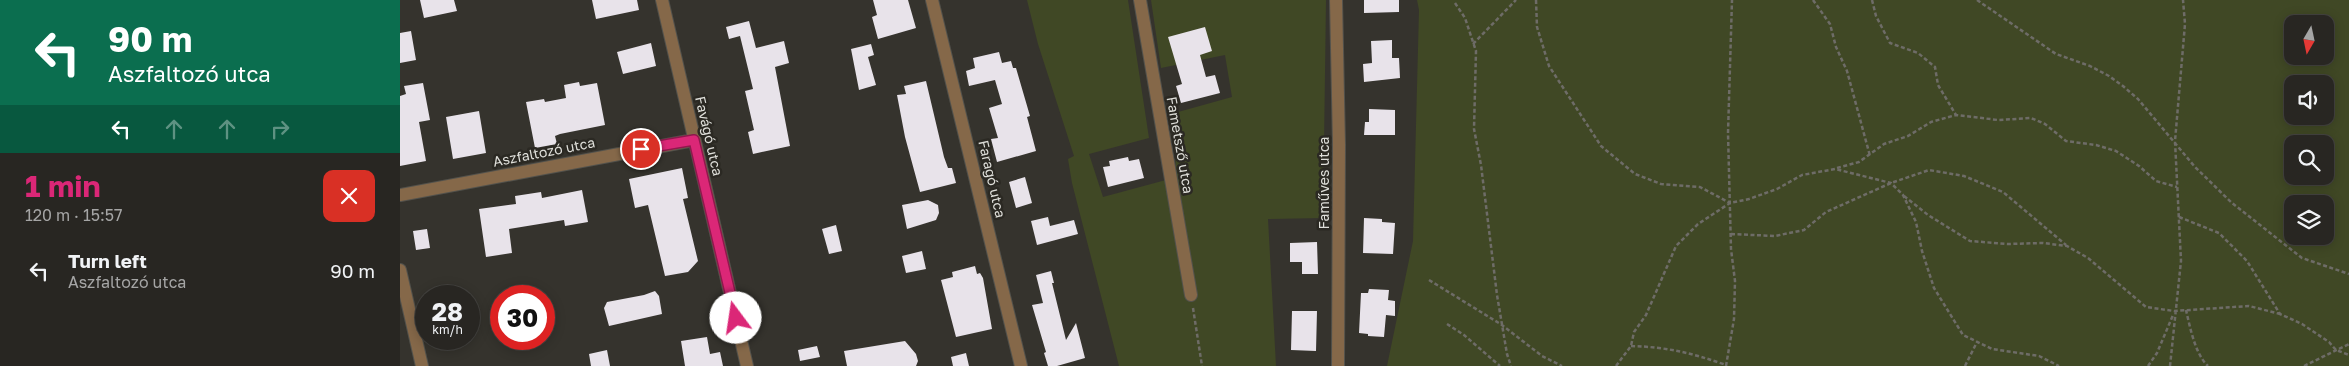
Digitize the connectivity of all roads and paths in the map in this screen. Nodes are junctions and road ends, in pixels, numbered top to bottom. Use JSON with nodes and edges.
{"nodes":[{"id":1,"x":662,"y":0,"type":"edge"},
{"id":2,"x":932,"y":0,"type":"edge"},
{"id":3,"x":1140,"y":0,"type":"edge"},
{"id":4,"x":1336,"y":0,"type":"edge"},
{"id":5,"x":1516,"y":0,"type":"edge"},
{"id":6,"x":1536,"y":0,"type":"edge"},
{"id":7,"x":1732,"y":0,"type":"edge"},
{"id":8,"x":1813,"y":0,"type":"edge"},
{"id":9,"x":1872,"y":0,"type":"edge"},
{"id":10,"x":1976,"y":0,"type":"edge"},
{"id":11,"x":2184,"y":0,"type":"edge"},
{"id":12,"x":1455,"y":3,"type":"dead end"},
{"id":13,"x":1474,"y":44,"type":"junction"},
{"id":14,"x":1956,"y":115,"type":"junction"},
{"id":15,"x":694,"y":140,"type":"junction"},
{"id":16,"x":2175,"y":141,"type":"junction"},
{"id":17,"x":1870,"y":156,"type":"junction"},
{"id":18,"x":1835,"y":169,"type":"junction"},
{"id":19,"x":1891,"y":183,"type":"junction"},
{"id":20,"x":2177,"y":187,"type":"junction"},
{"id":21,"x":400,"y":195,"type":"edge"},
{"id":22,"x":1903,"y":195,"type":"junction"},
{"id":23,"x":1730,"y":202,"type":"junction"},
{"id":24,"x":2179,"y":217,"type":"junction"},
{"id":25,"x":1731,"y":234,"type":"junction"},
{"id":26,"x":2068,"y":246,"type":"junction"},
{"id":27,"x":400,"y":270,"type":"edge"},
{"id":28,"x":2349,"y":274,"type":"edge"},
{"id":29,"x":1429,"y":280,"type":"dead end"},
{"id":30,"x":1191,"y":296,"type":"joint"},
{"id":31,"x":2186,"y":310,"type":"junction"},
{"id":32,"x":2174,"y":311,"type":"junction"},
{"id":33,"x":2280,"y":314,"type":"junction"},
{"id":34,"x":1447,"y":324,"type":"dead end"},
{"id":35,"x":1502,"y":325,"type":"junction"},
{"id":36,"x":1977,"y":342,"type":"junction"},
{"id":37,"x":2349,"y":344,"type":"edge"},
{"id":38,"x":1631,"y":346,"type":"junction"},
{"id":39,"x":2336,"y":350,"type":"junction"},
{"id":40,"x":2349,"y":355,"type":"edge"},
{"id":41,"x":422,"y":366,"type":"edge"},
{"id":42,"x":747,"y":366,"type":"edge"},
{"id":43,"x":1021,"y":366,"type":"edge"},
{"id":44,"x":1202,"y":366,"type":"edge"},
{"id":45,"x":1338,"y":366,"type":"edge"},
{"id":46,"x":1500,"y":366,"type":"edge"},
{"id":47,"x":1511,"y":366,"type":"edge"},
{"id":48,"x":1562,"y":366,"type":"edge"},
{"id":49,"x":1616,"y":366,"type":"edge"},
{"id":50,"x":1726,"y":366,"type":"edge"},
{"id":51,"x":1965,"y":366,"type":"edge"},
{"id":52,"x":2059,"y":366,"type":"edge"},
{"id":53,"x":2148,"y":366,"type":"edge"},
{"id":54,"x":2170,"y":366,"type":"edge"},
{"id":55,"x":2208,"y":366,"type":"edge"},
{"id":56,"x":2304,"y":366,"type":"edge"}],
"edges":[{"from":1,"to":15,"type":"street","name":"Favágó utca"},
{"from":2,"to":43,"type":"street","name":"Faragó utca"},
{"from":3,"to":30,"type":"street","name":"Fametsző utca"},
{"from":4,"to":45,"type":"street","name":"Faműves utca"},
{"from":5,"to":13,"type":"path"},
{"from":6,"to":23,"type":"path"},
{"from":7,"to":23,"type":"path"},
{"from":8,"to":17,"type":"path"},
{"from":9,"to":14,"type":"path"},
{"from":10,"to":16,"type":"path"},
{"from":11,"to":16,"type":"path"},
{"from":12,"to":13,"type":"path"},
{"from":13,"to":35,"type":"path"},
{"from":14,"to":17,"type":"path"},
{"from":14,"to":20,"type":"path"},
{"from":15,"to":21,"type":"street","name":"Aszfaltozó utca"},
{"from":15,"to":42,"type":"street","name":"Favágó utca"},
{"from":16,"to":20,"type":"path"},
{"from":16,"to":28,"type":"path"},
{"from":17,"to":18,"type":"path"},
{"from":18,"to":19,"type":"path"},
{"from":18,"to":23,"type":"path"},
{"from":19,"to":22,"type":"path"},
{"from":19,"to":25,"type":"path"},
{"from":19,"to":26,"type":"path"},
{"from":20,"to":24,"type":"path"},
{"from":22,"to":26,"type":"path"},
{"from":22,"to":36,"type":"path"},
{"from":23,"to":25,"type":"path"},
{"from":23,"to":38,"type":"path"},
{"from":24,"to":32,"type":"path"},
{"from":24,"to":33,"type":"path"},
{"from":25,"to":50,"type":"path"},
{"from":26,"to":32,"type":"path"},
{"from":27,"to":41,"type":"street"},
{"from":29,"to":35,"type":"path"},
{"from":30,"to":44,"type":"path"},
{"from":31,"to":32,"type":"path"},
{"from":31,"to":33,"type":"path"},
{"from":31,"to":55,"type":"path"},
{"from":32,"to":53,"type":"path"},
{"from":32,"to":54,"type":"path"},
{"from":33,"to":39,"type":"path"},
{"from":34,"to":46,"type":"path"},
{"from":35,"to":47,"type":"path"},
{"from":35,"to":48,"type":"path"},
{"from":36,"to":51,"type":"path"},
{"from":36,"to":52,"type":"path"},
{"from":37,"to":39,"type":"path"},
{"from":38,"to":49,"type":"path"},
{"from":38,"to":50,"type":"path"},
{"from":39,"to":40,"type":"path"},
{"from":39,"to":56,"type":"path"}]}
